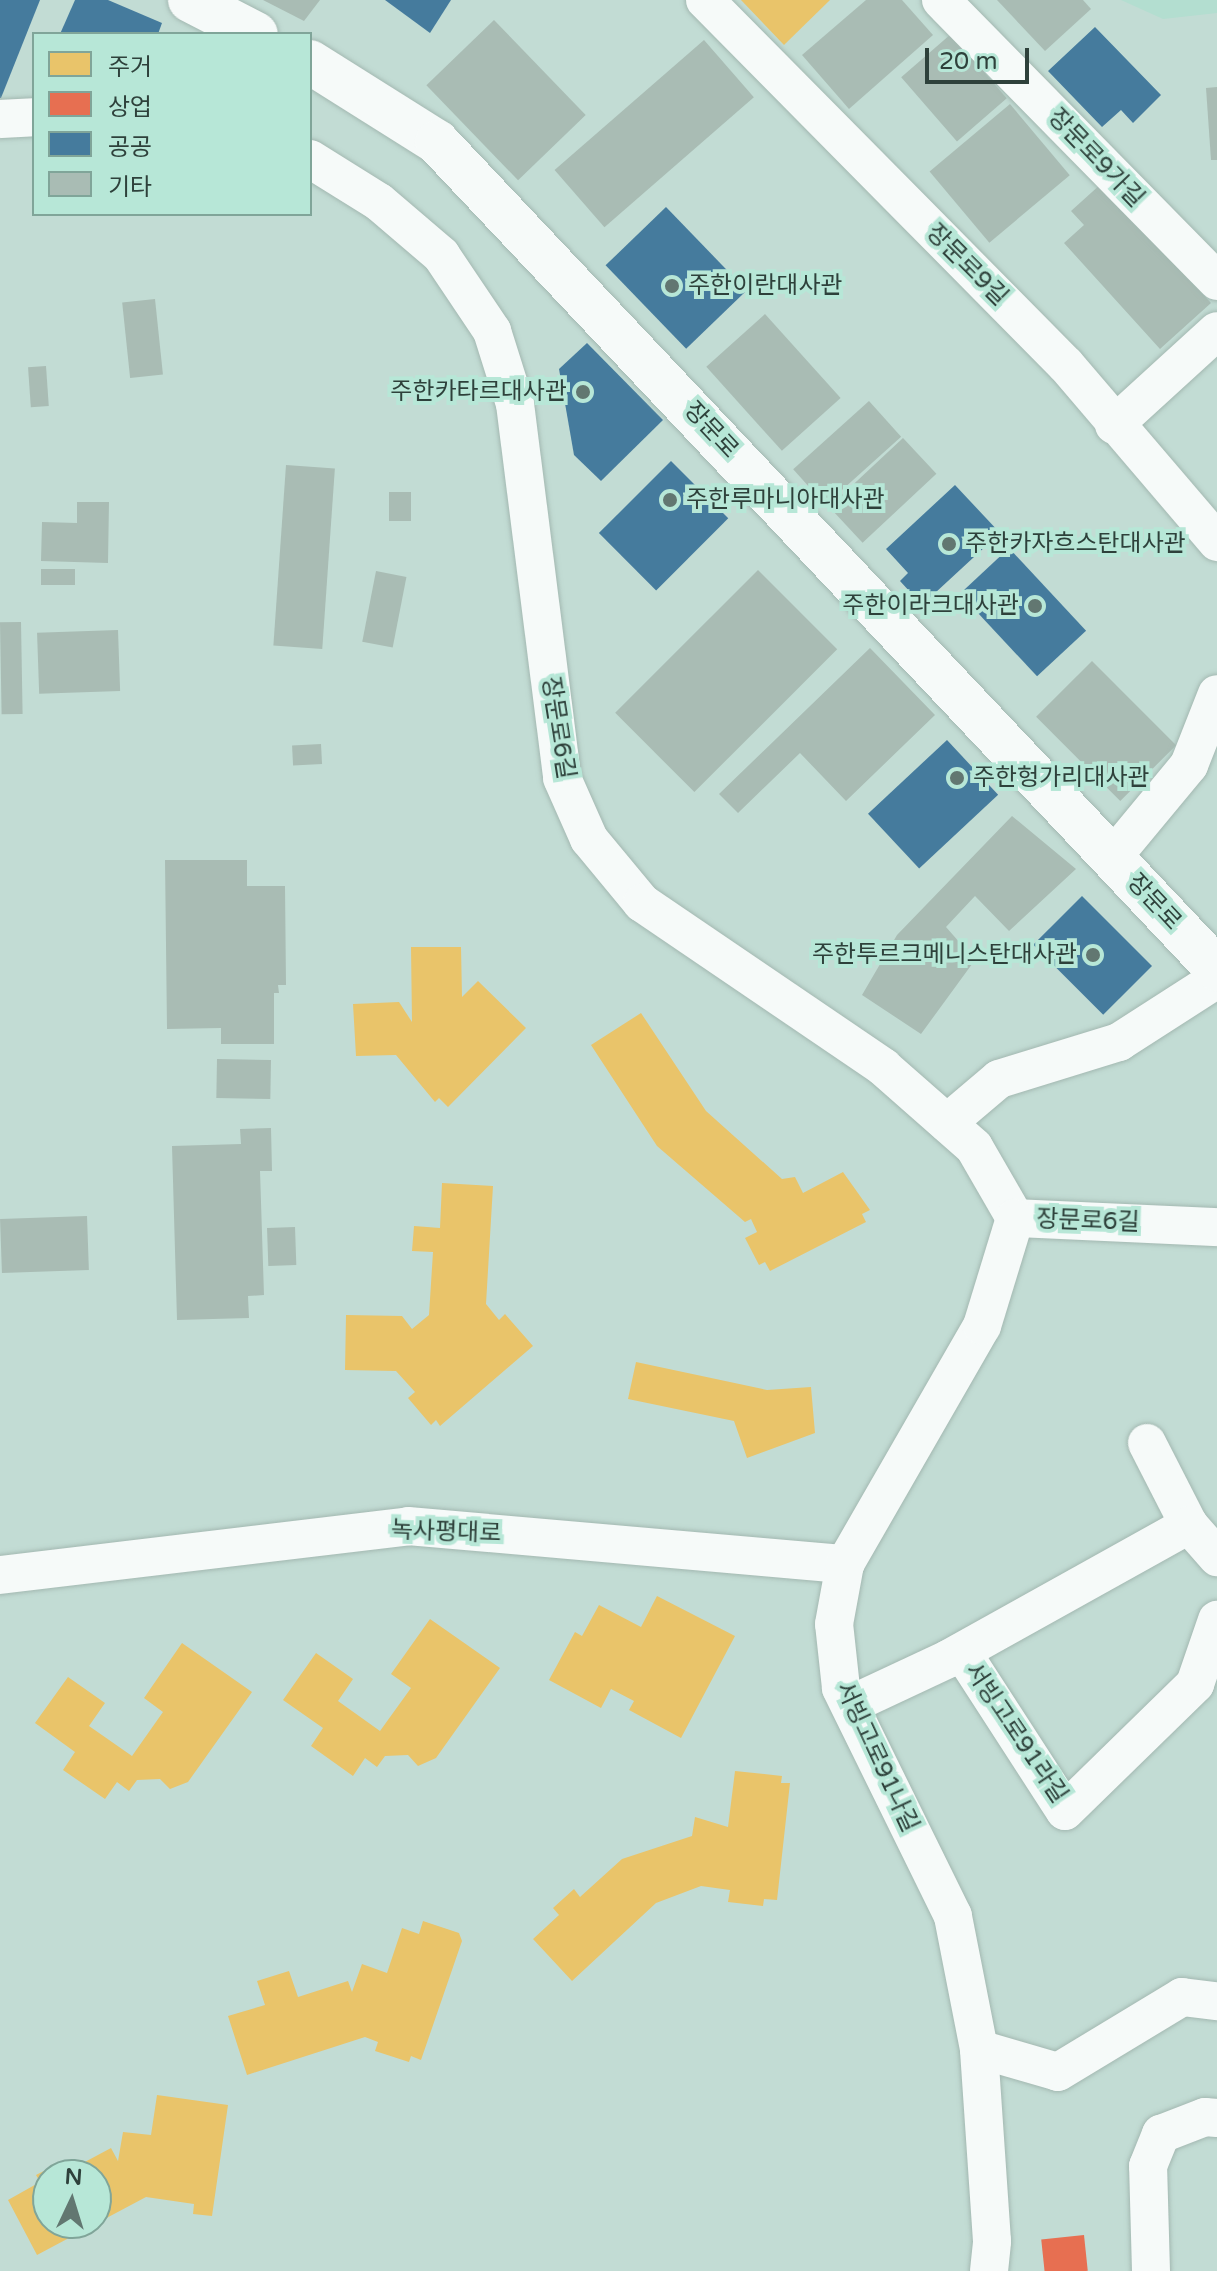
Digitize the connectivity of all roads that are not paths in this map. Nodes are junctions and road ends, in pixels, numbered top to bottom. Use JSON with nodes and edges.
{"nodes":[{"id":1,"x":190,"y":0,"type":"edge"},
{"id":2,"x":705,"y":0,"type":"edge"},
{"id":3,"x":941,"y":0,"type":"edge"},
{"id":4,"x":252,"y":32,"type":"edge"},
{"id":5,"x":312,"y":63,"type":"edge"},
{"id":6,"x":32,"y":117,"type":"edge"},
{"id":7,"x":0,"y":119,"type":"edge"},
{"id":8,"x":312,"y":160,"type":"edge"},
{"id":9,"x":1217,"y":281,"type":"edge"},
{"id":10,"x":1217,"y":331,"type":"edge"},
{"id":11,"x":1114,"y":425,"type":"junction"},
{"id":12,"x":1217,"y":542,"type":"edge"},
{"id":13,"x":1217,"y":694,"type":"edge"},
{"id":14,"x":1112,"y":858,"type":"junction"},
{"id":15,"x":1217,"y":969,"type":"edge"},
{"id":16,"x":1217,"y":979,"type":"edge"},
{"id":17,"x":947,"y":1123,"type":"junction"},
{"id":18,"x":1015,"y":1218,"type":"junction"},
{"id":19,"x":1217,"y":1227,"type":"edge"},
{"id":20,"x":1147,"y":1443,"type":"dead end"},
{"id":21,"x":1189,"y":1525,"type":"junction"},
{"id":22,"x":1217,"y":1557,"type":"edge"},
{"id":23,"x":845,"y":1564,"type":"junction"},
{"id":24,"x":0,"y":1575,"type":"edge"},
{"id":25,"x":1217,"y":1620,"type":"edge"},
{"id":26,"x":962,"y":1652,"type":"junction"},
{"id":27,"x":850,"y":1705,"type":"junction"},
{"id":28,"x":1217,"y":2001,"type":"edge"},
{"id":29,"x":979,"y":2049,"type":"junction"},
{"id":30,"x":1217,"y":2118,"type":"edge"},
{"id":31,"x":991,"y":2256,"type":"edge"},
{"id":32,"x":1017,"y":2271,"type":"edge"},
{"id":33,"x":1151,"y":2271,"type":"edge"}],
"edges":[{"from":1,"to":4,"type":"street"},
{"from":2,"to":11,"type":"street","name":"장문로9길"},
{"from":3,"to":9,"type":"street","name":"장문로9가길"},
{"from":5,"to":14,"type":"street","name":"장문로"},
{"from":6,"to":7,"type":"street"},
{"from":8,"to":17,"type":"street","name":"장문로6길"},
{"from":10,"to":11,"type":"street"},
{"from":11,"to":12,"type":"street","name":"장문로9길"},
{"from":13,"to":14,"type":"street"},
{"from":14,"to":15,"type":"street","name":"장문로"},
{"from":16,"to":17,"type":"street"},
{"from":17,"to":18,"type":"street","name":"장문로6길"},
{"from":18,"to":19,"type":"street","name":"장문로6길"},
{"from":18,"to":23,"type":"street","name":"서빙고로91나길"},
{"from":20,"to":21,"type":"street"},
{"from":21,"to":22,"type":"street"},
{"from":21,"to":26,"type":"street","name":"서빙고로91라길"},
{"from":23,"to":24,"type":"street","name":"녹사평대로"},
{"from":23,"to":27,"type":"street","name":"서빙고로91나길"},
{"from":25,"to":26,"type":"street","name":"서빙고로91라길"},
{"from":26,"to":27,"type":"street","name":"서빙고로91라길"},
{"from":27,"to":29,"type":"street","name":"서빙고로91나길"},
{"from":28,"to":29,"type":"street"},
{"from":29,"to":31,"type":"street","name":"서빙고로91나길"},
{"from":30,"to":33,"type":"street"},
{"from":31,"to":32,"type":"street","name":"서빙고로91나길"}]}
